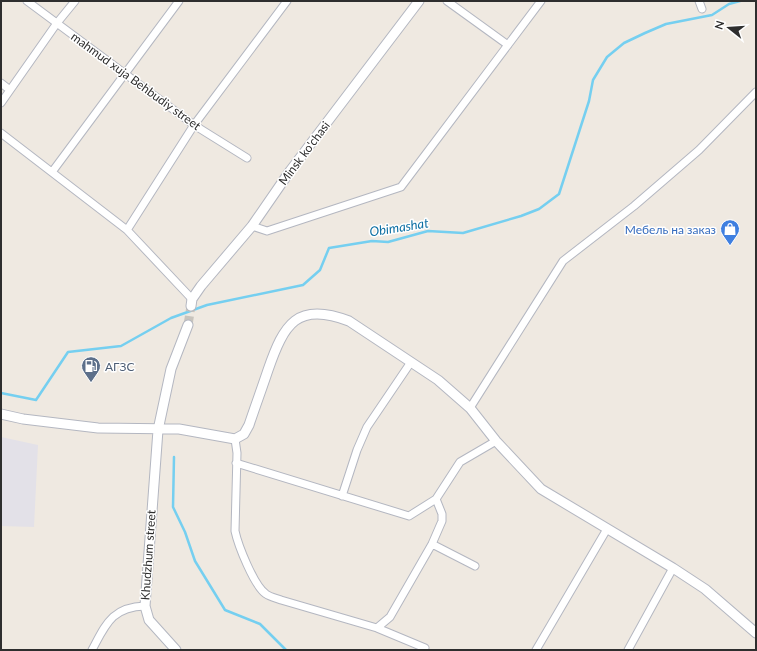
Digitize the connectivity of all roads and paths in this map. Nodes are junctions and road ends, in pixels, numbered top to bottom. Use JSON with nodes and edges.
{"nodes":[{"id":1,"x":27,"y":1,"type":"edge"},
{"id":2,"x":75,"y":1,"type":"edge"},
{"id":3,"x":179,"y":1,"type":"edge"},
{"id":4,"x":287,"y":1,"type":"edge"},
{"id":5,"x":419,"y":1,"type":"edge"},
{"id":6,"x":447,"y":1,"type":"edge"},
{"id":7,"x":541,"y":1,"type":"edge"},
{"id":8,"x":699,"y":1,"type":"edge"},
{"id":9,"x":702,"y":9,"type":"dead end"},
{"id":10,"x":57,"y":23,"type":"junction"},
{"id":11,"x":508,"y":45,"type":"junction"},
{"id":12,"x":125,"y":74,"type":"junction"},
{"id":13,"x":1,"y":83,"type":"edge"},
{"id":14,"x":10,"y":90,"type":"junction"},
{"id":15,"x":756,"y":92,"type":"edge"},
{"id":16,"x":1,"y":103,"type":"edge"},
{"id":17,"x":194,"y":125,"type":"junction"},
{"id":18,"x":1,"y":133,"type":"edge"},
{"id":19,"x":247,"y":158,"type":"dead end"},
{"id":20,"x":52,"y":172,"type":"junction"},
{"id":21,"x":252,"y":226,"type":"junction"},
{"id":22,"x":127,"y":230,"type":"junction"},
{"id":23,"x":192,"y":302,"type":"joint"},
{"id":24,"x":188,"y":325,"type":"tunnel mouth"},
{"id":25,"x":411,"y":362,"type":"junction"},
{"id":26,"x":470,"y":408,"type":"junction"},
{"id":27,"x":1,"y":414,"type":"edge"},
{"id":28,"x":158,"y":430,"type":"junction"},
{"id":29,"x":236,"y":439,"type":"junction"},
{"id":30,"x":496,"y":441,"type":"junction"},
{"id":31,"x":236,"y":463,"type":"junction"},
{"id":32,"x":342,"y":496,"type":"junction"},
{"id":33,"x":436,"y":499,"type":"junction"},
{"id":34,"x":607,"y":529,"type":"junction"},
{"id":35,"x":432,"y":544,"type":"junction"},
{"id":36,"x":475,"y":566,"type":"dead end"},
{"id":37,"x":673,"y":568,"type":"junction"},
{"id":38,"x":144,"y":606,"type":"junction"},
{"id":39,"x":377,"y":628,"type":"junction"},
{"id":40,"x":756,"y":634,"type":"edge"},
{"id":41,"x":424,"y":648,"type":"dead end"},
{"id":42,"x":92,"y":650,"type":"edge"},
{"id":43,"x":176,"y":650,"type":"edge"},
{"id":44,"x":536,"y":650,"type":"edge"},
{"id":45,"x":628,"y":650,"type":"edge"}],
"edges":[{"from":1,"to":10,"type":"street","name":"mahmud xuja Behbudiy street"},
{"from":2,"to":10,"type":"street"},
{"from":3,"to":12,"type":"street"},
{"from":4,"to":17,"type":"street"},
{"from":5,"to":21,"type":"street","name":"Minsk ko'chasi"},
{"from":6,"to":11,"type":"street"},
{"from":7,"to":11,"type":"street"},
{"from":8,"to":9,"type":"street"},
{"from":10,"to":12,"type":"street","name":"mahmud xuja Behbudiy street"},
{"from":10,"to":14,"type":"street"},
{"from":11,"to":21,"type":"street"},
{"from":12,"to":17,"type":"street","name":"mahmud xuja Behbudiy street"},
{"from":12,"to":20,"type":"street"},
{"from":13,"to":14,"type":"street"},
{"from":14,"to":16,"type":"street"},
{"from":15,"to":26,"type":"street"},
{"from":17,"to":19,"type":"street","name":"mahmud xuja Behbudiy street"},
{"from":17,"to":22,"type":"street"},
{"from":18,"to":20,"type":"street"},
{"from":20,"to":22,"type":"street"},
{"from":21,"to":23,"type":"street","name":"Minsk ko'chasi"},
{"from":22,"to":23,"type":"street"},
{"from":24,"to":28,"type":"street"},
{"from":25,"to":26,"type":"street"},
{"from":25,"to":29,"type":"street"},
{"from":25,"to":32,"type":"street"},
{"from":26,"to":30,"type":"street"},
{"from":27,"to":28,"type":"street"},
{"from":28,"to":29,"type":"street"},
{"from":28,"to":38,"type":"street","name":"Khudzhum street"},
{"from":29,"to":31,"type":"street"},
{"from":30,"to":33,"type":"street"},
{"from":30,"to":34,"type":"street"},
{"from":31,"to":32,"type":"street"},
{"from":31,"to":39,"type":"street"},
{"from":32,"to":33,"type":"street"},
{"from":33,"to":35,"type":"street"},
{"from":34,"to":37,"type":"street"},
{"from":34,"to":44,"type":"street"},
{"from":35,"to":36,"type":"street"},
{"from":35,"to":39,"type":"street"},
{"from":37,"to":40,"type":"street"},
{"from":37,"to":45,"type":"street"},
{"from":38,"to":42,"type":"street","name":"Khudzhum street"},
{"from":38,"to":43,"type":"street"},
{"from":39,"to":41,"type":"street"}]}
